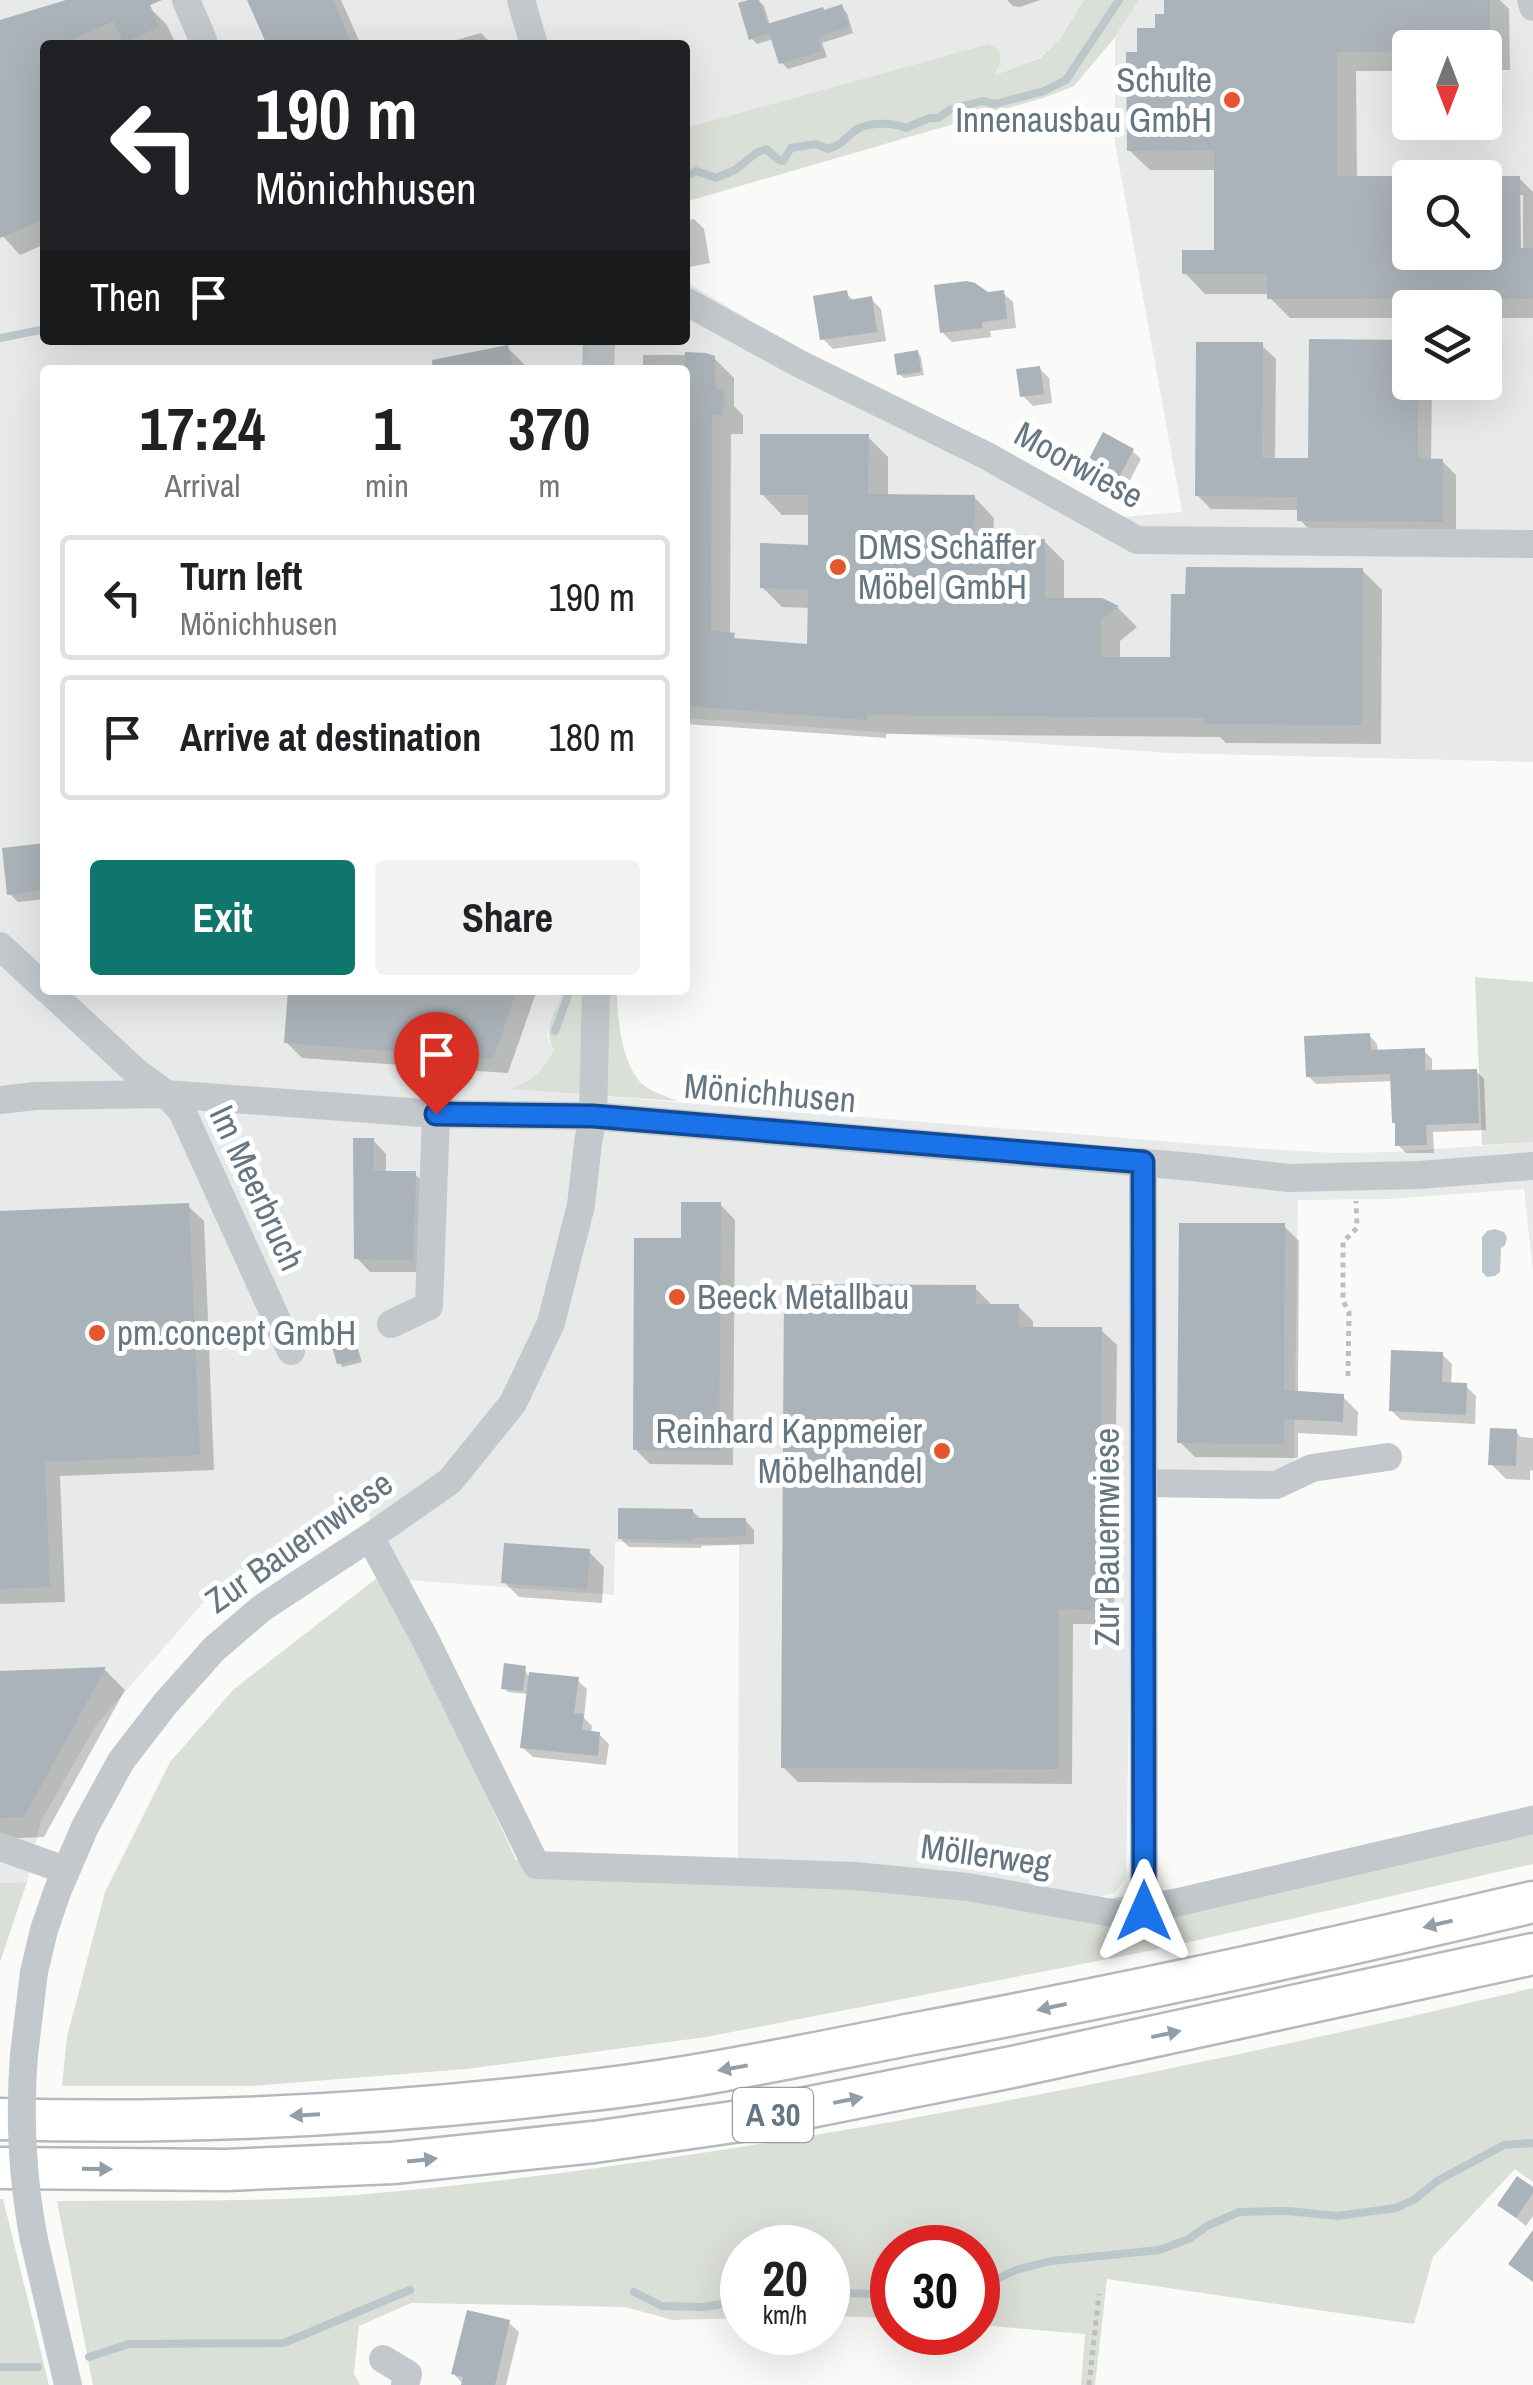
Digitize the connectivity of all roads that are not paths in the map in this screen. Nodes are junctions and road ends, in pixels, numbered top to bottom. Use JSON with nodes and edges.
{"nodes":[{"id":1,"x":186,"y":0,"type":"edge"},
{"id":2,"x":521,"y":0,"type":"edge"},
{"id":3,"x":1531,"y":0,"type":"edge"},
{"id":4,"x":1533,"y":8,"type":"edge"},
{"id":5,"x":203,"y":40,"type":"dead end"},
{"id":6,"x":533,"y":40,"type":"edge"},
{"id":7,"x":690,"y":305,"type":"edge"},
{"id":8,"x":1533,"y":544,"type":"edge"},
{"id":9,"x":0,"y":946,"type":"edge"},
{"id":10,"x":40,"y":983,"type":"edge"},
{"id":11,"x":53,"y":995,"type":"edge"},
{"id":12,"x":596,"y":995,"type":"edge"},
{"id":13,"x":166,"y":1094,"type":"junction"},
{"id":14,"x":0,"y":1100,"type":"edge"},
{"id":15,"x":436,"y":1114,"type":"junction"},
{"id":16,"x":593,"y":1116,"type":"junction"},
{"id":17,"x":1143,"y":1162,"type":"junction"},
{"id":18,"x":1533,"y":1166,"type":"edge"},
{"id":19,"x":391,"y":1324,"type":"dead end"},
{"id":20,"x":290,"y":1351,"type":"dead end"},
{"id":21,"x":1388,"y":1457,"type":"dead end"},
{"id":22,"x":1144,"y":1483,"type":"junction"},
{"id":23,"x":370,"y":1538,"type":"junction"},
{"id":24,"x":1533,"y":1820,"type":"edge"},
{"id":25,"x":0,"y":1847,"type":"edge"},
{"id":26,"x":65,"y":1870,"type":"junction"},
{"id":27,"x":1533,"y":1902,"type":"edge"},
{"id":28,"x":1144,"y":1911,"type":"junction"},
{"id":29,"x":1533,"y":1954,"type":"edge"},
{"id":30,"x":0,"y":2118,"type":"edge"},
{"id":31,"x":0,"y":2168,"type":"edge"},
{"id":32,"x":383,"y":2359,"type":"dead end"},
{"id":33,"x":68,"y":2385,"type":"edge"},
{"id":34,"x":405,"y":2385,"type":"edge"}],
"edges":[{"from":1,"to":5,"type":"street"},
{"from":2,"to":6,"type":"street"},
{"from":3,"to":4,"type":"street"},
{"from":7,"to":8,"type":"street","name":"Moorwiese"},
{"from":9,"to":10,"type":"street","name":"Im Meerbruch"},
{"from":11,"to":13,"type":"street","name":"Im Meerbruch"},
{"from":12,"to":16,"type":"street","name":"Zur Bauernwiese"},
{"from":13,"to":14,"type":"street","name":"Mönichhusen"},
{"from":13,"to":15,"type":"street","name":"Mönichhusen"},
{"from":13,"to":20,"type":"street","name":"Im Meerbruch"},
{"from":15,"to":16,"type":"street","name":"Mönichhusen"},
{"from":15,"to":19,"type":"street"},
{"from":16,"to":17,"type":"street","name":"Mönichhusen"},
{"from":16,"to":23,"type":"street","name":"Zur Bauernwiese"},
{"from":17,"to":18,"type":"street","name":"Mönichhusen"},
{"from":17,"to":22,"type":"street","name":"Zur Bauernwiese"},
{"from":21,"to":22,"type":"street"},
{"from":22,"to":28,"type":"street","name":"Zur Bauernwiese"},
{"from":23,"to":26,"type":"street","name":"Zur Bauernwiese"},
{"from":23,"to":28,"type":"street","name":"Möllerweg"},
{"from":24,"to":28,"type":"street","name":"Möllerweg"},
{"from":25,"to":26,"type":"street"},
{"from":26,"to":33,"type":"street","name":"Zur Bauernwiese","bridge":true},
{"from":27,"to":30,"type":"highway","number":"A 30","one_way":true},
{"from":31,"to":29,"type":"highway","number":"A 30","one_way":true},
{"from":32,"to":34,"type":"street"}]}
